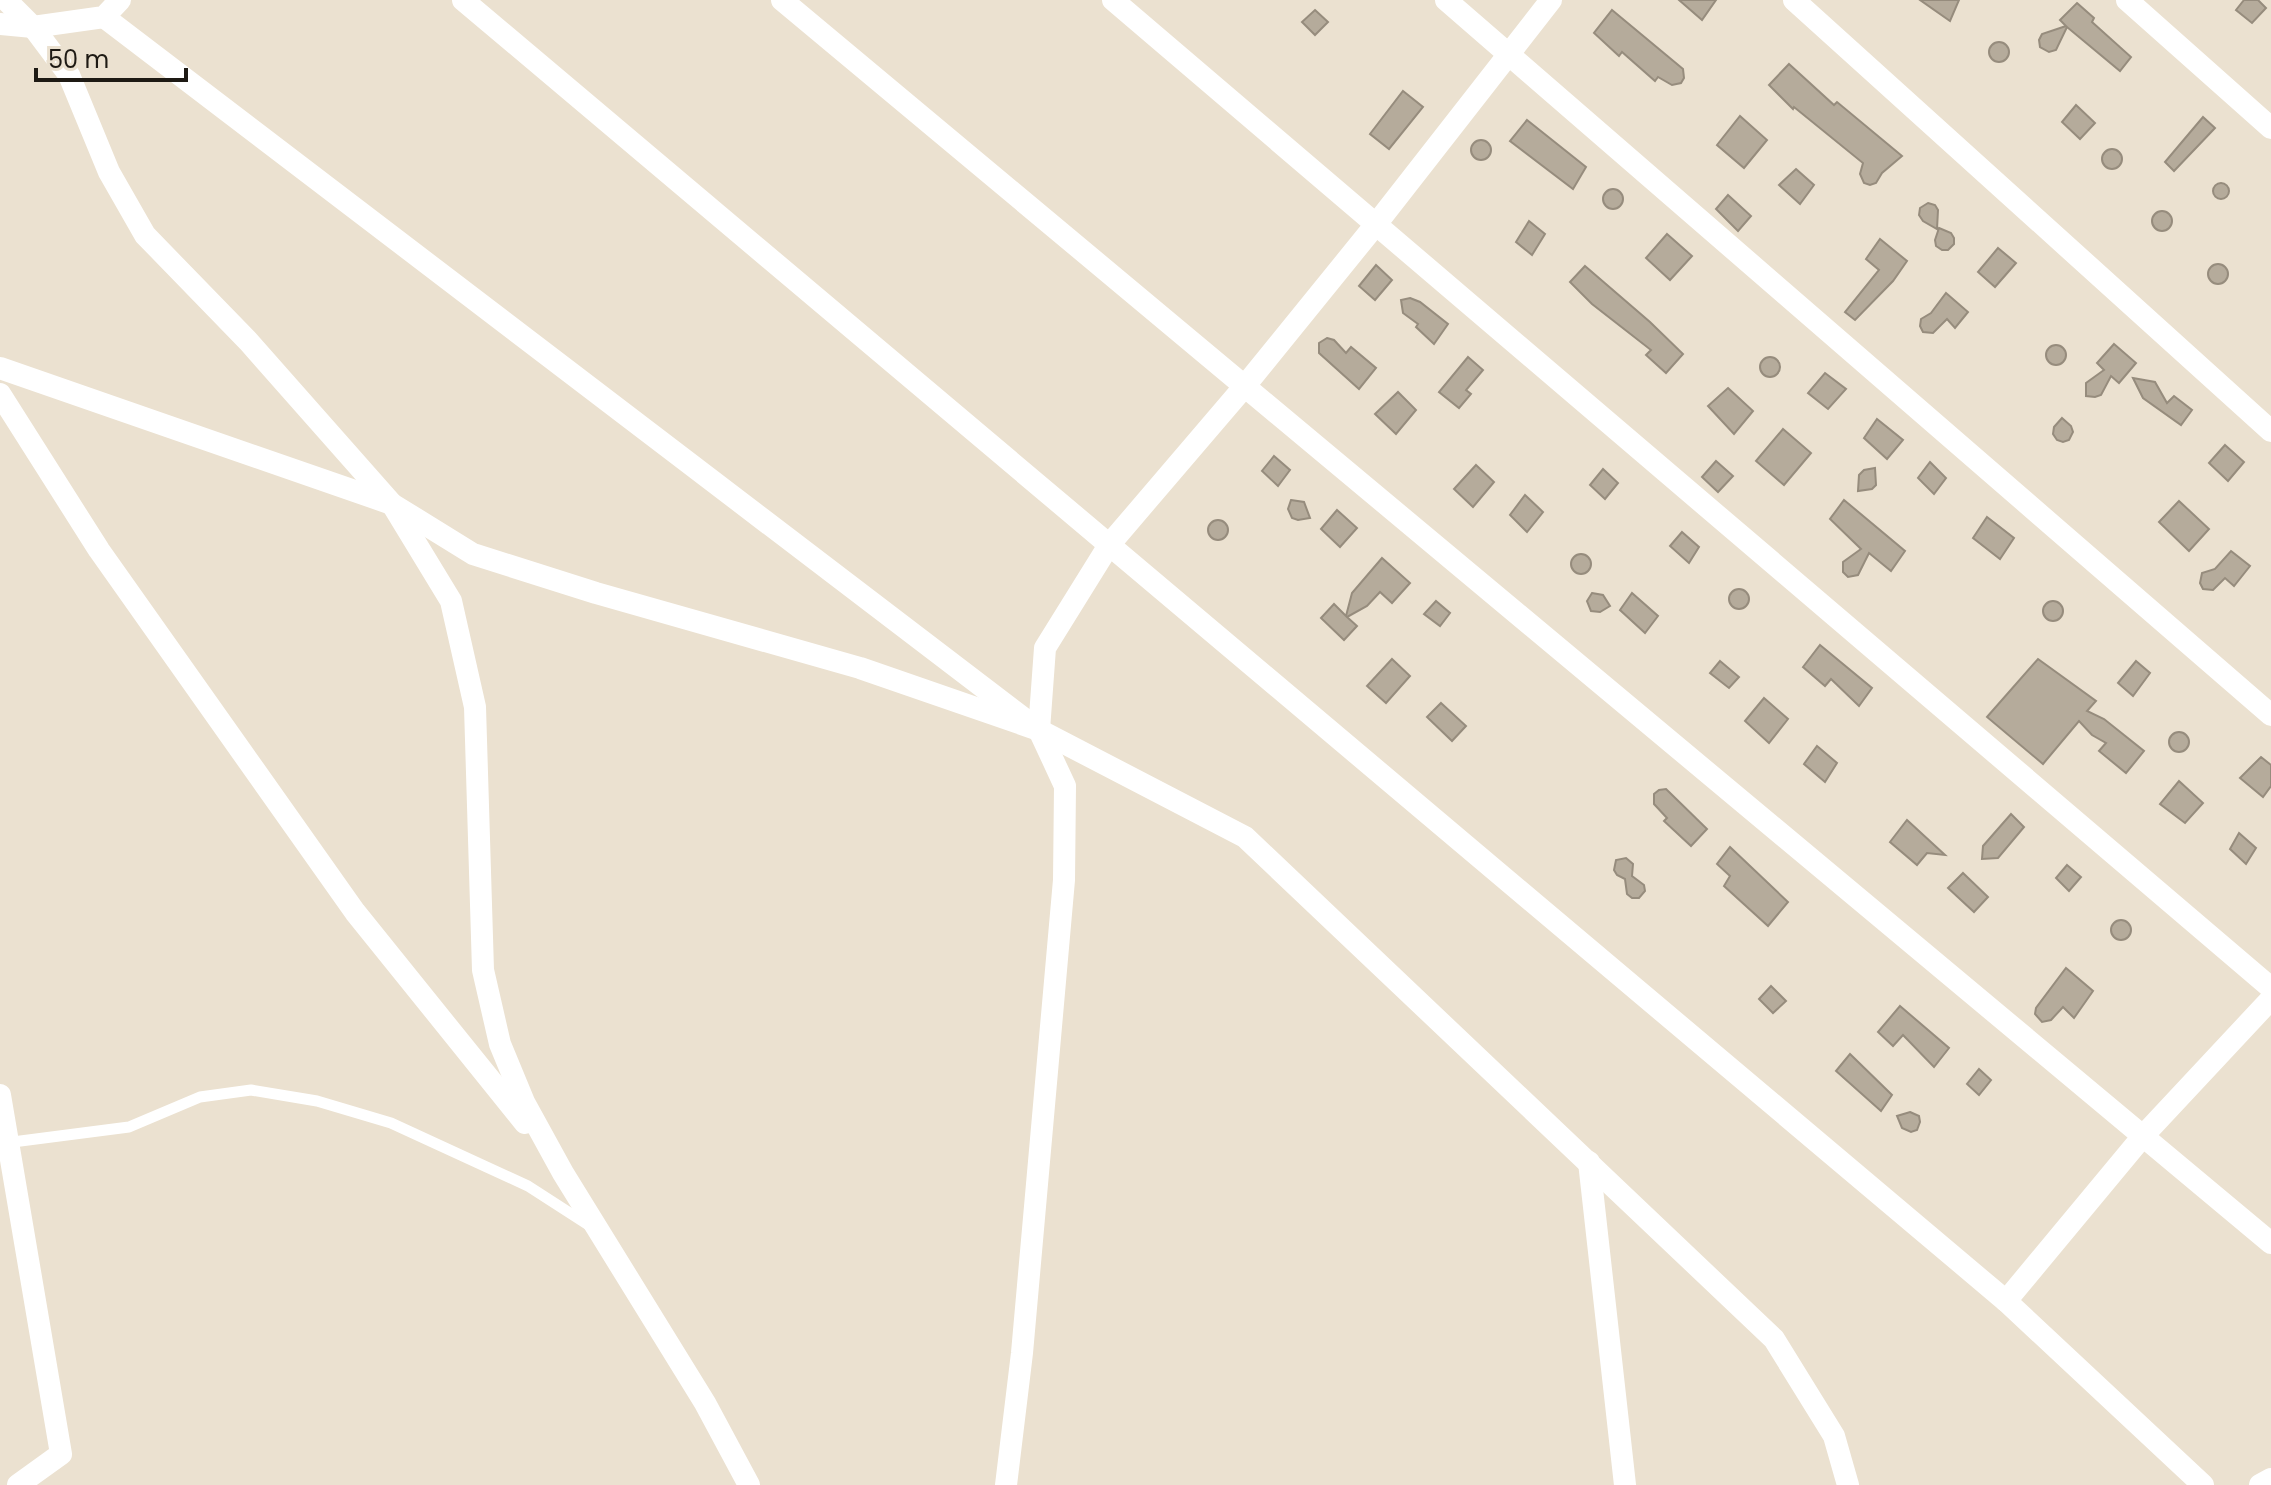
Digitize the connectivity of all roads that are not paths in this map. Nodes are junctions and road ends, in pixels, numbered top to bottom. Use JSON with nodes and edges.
{"nodes":[{"id":1,"x":6,"y":0,"type":"edge"},
{"id":2,"x":120,"y":0,"type":"edge"},
{"id":3,"x":463,"y":0,"type":"edge"},
{"id":4,"x":782,"y":0,"type":"edge"},
{"id":5,"x":1113,"y":0,"type":"edge"},
{"id":6,"x":1446,"y":0,"type":"edge"},
{"id":7,"x":1551,"y":0,"type":"edge"},
{"id":8,"x":1794,"y":0,"type":"edge"},
{"id":9,"x":2127,"y":0,"type":"edge"},
{"id":10,"x":104,"y":17,"type":"junction"},
{"id":11,"x":0,"y":24,"type":"edge"},
{"id":12,"x":33,"y":27,"type":"junction"},
{"id":13,"x":1509,"y":54,"type":"junction"},
{"id":14,"x":2271,"y":128,"type":"edge"},
{"id":15,"x":1377,"y":223,"type":"junction"},
{"id":16,"x":0,"y":368,"type":"edge"},
{"id":17,"x":1244,"y":387,"type":"junction"},
{"id":18,"x":0,"y":394,"type":"edge"},
{"id":19,"x":2271,"y":431,"type":"edge"},
{"id":20,"x":392,"y":504,"type":"junction"},
{"id":21,"x":1109,"y":545,"type":"junction"},
{"id":22,"x":2271,"y":715,"type":"edge"},
{"id":23,"x":1039,"y":730,"type":"junction"},
{"id":24,"x":2271,"y":988,"type":"edge"},
{"id":25,"x":2271,"y":999,"type":"edge"},
{"id":26,"x":0,"y":1095,"type":"edge"},
{"id":27,"x":2143,"y":1136,"type":"junction"},
{"id":28,"x":5,"y":1142,"type":"edge"},
{"id":29,"x":1589,"y":1162,"type":"junction"},
{"id":30,"x":563,"y":1173,"type":"junction"},
{"id":31,"x":602,"y":1233,"type":"junction"},
{"id":32,"x":2271,"y":1243,"type":"edge"},
{"id":33,"x":2006,"y":1301,"type":"junction"},
{"id":34,"x":2271,"y":1479,"type":"edge"},
{"id":35,"x":748,"y":1484,"type":"edge"},
{"id":36,"x":18,"y":1485,"type":"edge"},
{"id":37,"x":1006,"y":1485,"type":"edge"},
{"id":38,"x":1625,"y":1485,"type":"edge"},
{"id":39,"x":1848,"y":1485,"type":"edge"},
{"id":40,"x":2203,"y":1485,"type":"edge"},
{"id":41,"x":2260,"y":1485,"type":"edge"}],
"edges":[{"from":1,"to":12,"type":"street"},
{"from":2,"to":10,"type":"street"},
{"from":3,"to":21,"type":"street"},
{"from":4,"to":17,"type":"street"},
{"from":5,"to":15,"type":"street"},
{"from":6,"to":13,"type":"street"},
{"from":7,"to":13,"type":"street"},
{"from":8,"to":19,"type":"street"},
{"from":9,"to":14,"type":"street"},
{"from":10,"to":12,"type":"street"},
{"from":10,"to":23,"type":"street"},
{"from":11,"to":12,"type":"street"},
{"from":12,"to":20,"type":"street"},
{"from":13,"to":15,"type":"street"},
{"from":13,"to":22,"type":"street"},
{"from":15,"to":17,"type":"street"},
{"from":15,"to":24,"type":"street"},
{"from":16,"to":20,"type":"street"},
{"from":17,"to":21,"type":"street"},
{"from":17,"to":27,"type":"street"},
{"from":18,"to":30,"type":"street"},
{"from":20,"to":23,"type":"street"},
{"from":20,"to":30,"type":"street"},
{"from":21,"to":23,"type":"street"},
{"from":21,"to":33,"type":"street"},
{"from":23,"to":29,"type":"street"},
{"from":23,"to":37,"type":"street"},
{"from":25,"to":27,"type":"street"},
{"from":26,"to":28,"type":"street"},
{"from":27,"to":32,"type":"street"},
{"from":27,"to":33,"type":"street"},
{"from":28,"to":31,"type":"lane"},
{"from":28,"to":36,"type":"street"},
{"from":29,"to":38,"type":"street"},
{"from":29,"to":39,"type":"street"},
{"from":30,"to":31,"type":"street"},
{"from":31,"to":35,"type":"street"},
{"from":33,"to":40,"type":"street"},
{"from":34,"to":41,"type":"street"}]}
